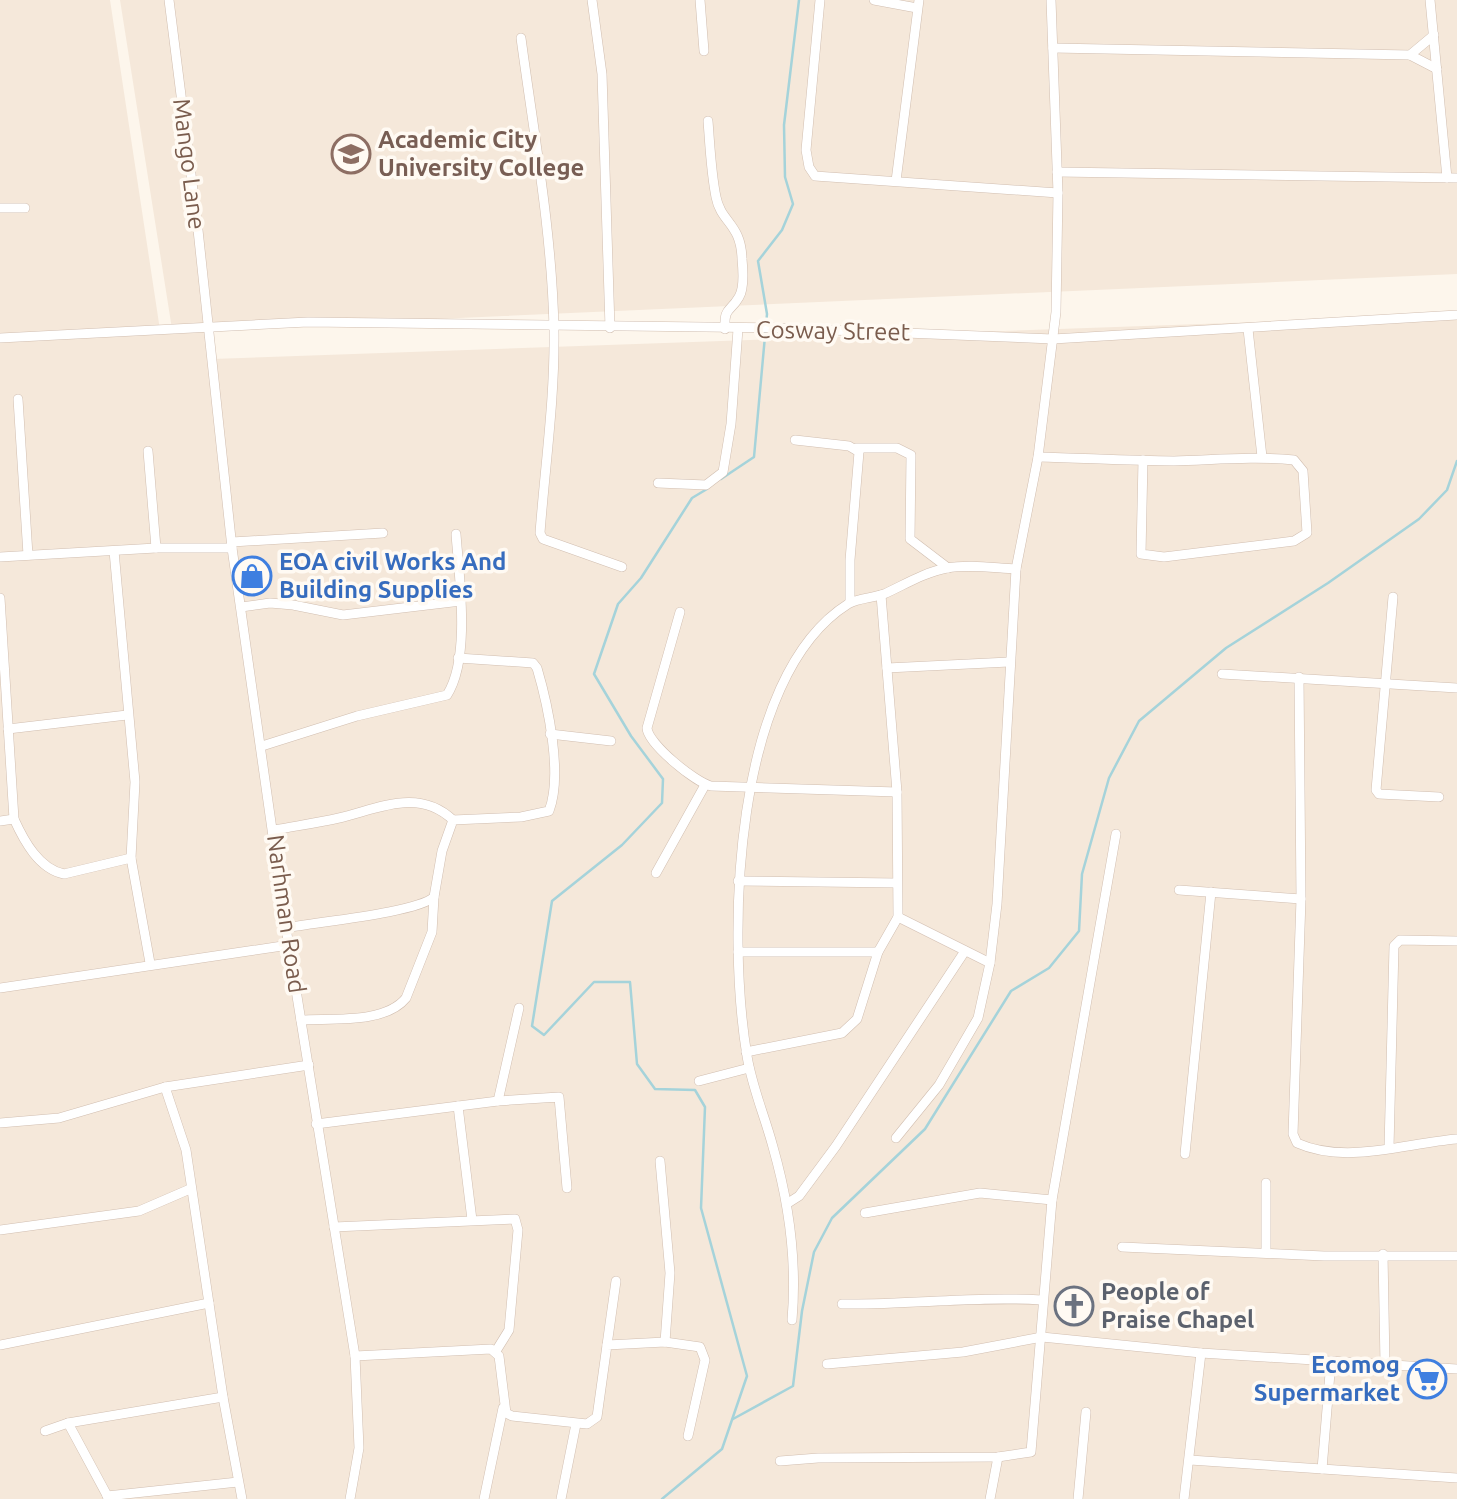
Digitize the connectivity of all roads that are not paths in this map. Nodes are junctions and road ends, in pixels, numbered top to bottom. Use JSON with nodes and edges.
{"nodes":[{"id":1,"x":169,"y":0,"type":"edge"},
{"id":2,"x":592,"y":0,"type":"edge"},
{"id":3,"x":700,"y":0,"type":"edge"},
{"id":4,"x":820,"y":0,"type":"edge"},
{"id":5,"x":874,"y":0,"type":"edge"},
{"id":6,"x":1051,"y":0,"type":"edge"},
{"id":7,"x":1430,"y":0,"type":"edge"},
{"id":8,"x":918,"y":4,"type":"edge"},
{"id":9,"x":1434,"y":36,"type":"junction"},
{"id":10,"x":521,"y":38,"type":"dead end"},
{"id":11,"x":1053,"y":48,"type":"junction"},
{"id":12,"x":704,"y":51,"type":"dead end"},
{"id":13,"x":1410,"y":55,"type":"junction"},
{"id":14,"x":1437,"y":69,"type":"junction"},
{"id":15,"x":708,"y":121,"type":"dead end"},
{"id":16,"x":1057,"y":172,"type":"junction"},
{"id":17,"x":1452,"y":178,"type":"edge"},
{"id":18,"x":896,"y":181,"type":"junction"},
{"id":19,"x":1058,"y":193,"type":"junction"},
{"id":20,"x":0,"y":208,"type":"edge"},
{"id":21,"x":25,"y":208,"type":"dead end"},
{"id":22,"x":1457,"y":315,"type":"edge"},
{"id":23,"x":554,"y":327,"type":"junction"},
{"id":24,"x":208,"y":328,"type":"junction"},
{"id":25,"x":610,"y":328,"type":"junction"},
{"id":26,"x":725,"y":329,"type":"junction"},
{"id":27,"x":741,"y":329,"type":"junction"},
{"id":28,"x":1248,"y":329,"type":"junction"},
{"id":29,"x":0,"y":338,"type":"edge"},
{"id":30,"x":1053,"y":339,"type":"junction"},
{"id":31,"x":18,"y":399,"type":"dead end"},
{"id":32,"x":795,"y":440,"type":"dead end"},
{"id":33,"x":856,"y":448,"type":"junction"},
{"id":34,"x":148,"y":451,"type":"dead end"},
{"id":35,"x":1038,"y":457,"type":"junction"},
{"id":36,"x":1262,"y":457,"type":"junction"},
{"id":37,"x":1143,"y":460,"type":"junction"},
{"id":38,"x":658,"y":482,"type":"dead end"},
{"id":39,"x":383,"y":533,"type":"dead end"},
{"id":40,"x":456,"y":534,"type":"dead end"},
{"id":41,"x":232,"y":545,"type":"junction"},
{"id":42,"x":156,"y":548,"type":"junction"},
{"id":43,"x":114,"y":551,"type":"junction"},
{"id":44,"x":28,"y":555,"type":"junction"},
{"id":45,"x":0,"y":557,"type":"edge"},
{"id":46,"x":622,"y":567,"type":"dead end"},
{"id":47,"x":948,"y":568,"type":"junction"},
{"id":48,"x":1016,"y":569,"type":"junction"},
{"id":49,"x":881,"y":595,"type":"junction"},
{"id":50,"x":1393,"y":597,"type":"dead end"},
{"id":51,"x":0,"y":598,"type":"edge"},
{"id":52,"x":461,"y":601,"type":"junction"},
{"id":53,"x":850,"y":602,"type":"junction"},
{"id":54,"x":241,"y":607,"type":"junction"},
{"id":55,"x":680,"y":612,"type":"dead end"},
{"id":56,"x":458,"y":657,"type":"junction"},
{"id":57,"x":1009,"y":662,"type":"junction"},
{"id":58,"x":887,"y":668,"type":"junction"},
{"id":59,"x":1222,"y":674,"type":"dead end"},
{"id":60,"x":1299,"y":677,"type":"junction"},
{"id":61,"x":1384,"y":684,"type":"junction"},
{"id":62,"x":1457,"y":688,"type":"edge"},
{"id":63,"x":127,"y":715,"type":"junction"},
{"id":64,"x":8,"y":729,"type":"junction"},
{"id":65,"x":550,"y":734,"type":"junction"},
{"id":66,"x":611,"y":741,"type":"dead end"},
{"id":67,"x":262,"y":746,"type":"junction"},
{"id":68,"x":705,"y":785,"type":"junction"},
{"id":69,"x":753,"y":788,"type":"junction"},
{"id":70,"x":897,"y":792,"type":"junction"},
{"id":71,"x":1439,"y":797,"type":"dead end"},
{"id":72,"x":14,"y":820,"type":"junction"},
{"id":73,"x":453,"y":820,"type":"junction"},
{"id":74,"x":0,"y":821,"type":"edge"},
{"id":75,"x":274,"y":830,"type":"junction"},
{"id":76,"x":1116,"y":834,"type":"dead end"},
{"id":77,"x":131,"y":858,"type":"junction"},
{"id":78,"x":656,"y":873,"type":"dead end"},
{"id":79,"x":738,"y":881,"type":"junction"},
{"id":80,"x":897,"y":883,"type":"junction"},
{"id":81,"x":1179,"y":890,"type":"dead end"},
{"id":82,"x":1212,"y":892,"type":"junction"},
{"id":83,"x":434,"y":897,"type":"junction"},
{"id":84,"x":1301,"y":899,"type":"junction"},
{"id":85,"x":898,"y":917,"type":"junction"},
{"id":86,"x":286,"y":928,"type":"junction"},
{"id":87,"x":1457,"y":941,"type":"edge"},
{"id":88,"x":289,"y":944,"type":"junction"},
{"id":89,"x":965,"y":951,"type":"junction"},
{"id":90,"x":738,"y":952,"type":"junction"},
{"id":91,"x":878,"y":952,"type":"junction"},
{"id":92,"x":150,"y":963,"type":"junction"},
{"id":93,"x":990,"y":963,"type":"junction"},
{"id":94,"x":0,"y":988,"type":"edge"},
{"id":95,"x":519,"y":1008,"type":"dead end"},
{"id":96,"x":301,"y":1020,"type":"junction"},
{"id":97,"x":746,"y":1052,"type":"junction"},
{"id":98,"x":309,"y":1065,"type":"junction"},
{"id":99,"x":749,"y":1068,"type":"junction"},
{"id":100,"x":699,"y":1081,"type":"dead end"},
{"id":101,"x":165,"y":1087,"type":"junction"},
{"id":102,"x":498,"y":1101,"type":"junction"},
{"id":103,"x":458,"y":1106,"type":"junction"},
{"id":104,"x":0,"y":1123,"type":"edge"},
{"id":105,"x":316,"y":1124,"type":"junction"},
{"id":106,"x":896,"y":1139,"type":"dead end"},
{"id":107,"x":1457,"y":1139,"type":"edge"},
{"id":108,"x":1389,"y":1148,"type":"junction"},
{"id":109,"x":1185,"y":1154,"type":"dead end"},
{"id":110,"x":660,"y":1161,"type":"dead end"},
{"id":111,"x":1266,"y":1183,"type":"dead end"},
{"id":112,"x":567,"y":1188,"type":"dead end"},
{"id":113,"x":190,"y":1189,"type":"junction"},
{"id":114,"x":1052,"y":1200,"type":"junction"},
{"id":115,"x":788,"y":1203,"type":"junction"},
{"id":116,"x":865,"y":1213,"type":"dead end"},
{"id":117,"x":472,"y":1220,"type":"junction"},
{"id":118,"x":334,"y":1227,"type":"junction"},
{"id":119,"x":0,"y":1230,"type":"edge"},
{"id":120,"x":1122,"y":1247,"type":"dead end"},
{"id":121,"x":1266,"y":1251,"type":"junction"},
{"id":122,"x":1382,"y":1254,"type":"junction"},
{"id":123,"x":1457,"y":1256,"type":"edge"},
{"id":124,"x":616,"y":1281,"type":"dead end"},
{"id":125,"x":1041,"y":1300,"type":"junction"},
{"id":126,"x":209,"y":1303,"type":"junction"},
{"id":127,"x":842,"y":1304,"type":"dead end"},
{"id":128,"x":792,"y":1320,"type":"dead end"},
{"id":129,"x":1042,"y":1337,"type":"junction"},
{"id":130,"x":665,"y":1342,"type":"junction"},
{"id":131,"x":0,"y":1345,"type":"edge"},
{"id":132,"x":607,"y":1345,"type":"junction"},
{"id":133,"x":496,"y":1351,"type":"junction"},
{"id":134,"x":1201,"y":1353,"type":"junction"},
{"id":135,"x":355,"y":1356,"type":"junction"},
{"id":136,"x":1331,"y":1361,"type":"junction"},
{"id":137,"x":827,"y":1364,"type":"dead end"},
{"id":138,"x":1385,"y":1364,"type":"junction"},
{"id":139,"x":1457,"y":1369,"type":"edge"},
{"id":140,"x":223,"y":1397,"type":"junction"},
{"id":141,"x":503,"y":1408,"type":"junction"},
{"id":142,"x":1086,"y":1412,"type":"dead end"},
{"id":143,"x":68,"y":1423,"type":"junction"},
{"id":144,"x":576,"y":1424,"type":"junction"},
{"id":145,"x":45,"y":1431,"type":"dead end"},
{"id":146,"x":688,"y":1436,"type":"dead end"},
{"id":147,"x":998,"y":1457,"type":"junction"},
{"id":148,"x":1189,"y":1460,"type":"junction"},
{"id":149,"x":780,"y":1461,"type":"dead end"},
{"id":150,"x":1322,"y":1469,"type":"junction"},
{"id":151,"x":1457,"y":1478,"type":"edge"},
{"id":152,"x":239,"y":1482,"type":"junction"},
{"id":153,"x":108,"y":1497,"type":"edge"},
{"id":154,"x":242,"y":1499,"type":"edge"},
{"id":155,"x":350,"y":1499,"type":"edge"},
{"id":156,"x":484,"y":1499,"type":"edge"},
{"id":157,"x":561,"y":1499,"type":"edge"},
{"id":158,"x":990,"y":1499,"type":"edge"},
{"id":159,"x":1078,"y":1499,"type":"edge"},
{"id":160,"x":1184,"y":1499,"type":"edge"}],
"edges":[{"from":1,"to":24,"type":"street","name":"Mango Lane"},
{"from":2,"to":25,"type":"street"},
{"from":3,"to":12,"type":"street"},
{"from":4,"to":18,"type":"street"},
{"from":5,"to":8,"type":"street"},
{"from":6,"to":11,"type":"street"},
{"from":7,"to":9,"type":"street"},
{"from":8,"to":18,"type":"street"},
{"from":9,"to":13,"type":"street"},
{"from":9,"to":14,"type":"street"},
{"from":10,"to":23,"type":"street"},
{"from":11,"to":13,"type":"street"},
{"from":11,"to":16,"type":"street"},
{"from":13,"to":14,"type":"street"},
{"from":14,"to":17,"type":"street"},
{"from":15,"to":26,"type":"street"},
{"from":16,"to":17,"type":"street"},
{"from":16,"to":19,"type":"street"},
{"from":18,"to":19,"type":"street"},
{"from":19,"to":30,"type":"street"},
{"from":20,"to":21,"type":"street"},
{"from":22,"to":28,"type":"street","name":"Cosway Street"},
{"from":23,"to":24,"type":"street","name":"Cosway Street"},
{"from":23,"to":25,"type":"street","name":"Cosway Street"},
{"from":23,"to":46,"type":"street"},
{"from":24,"to":29,"type":"street","name":"Cosway Street"},
{"from":24,"to":41,"type":"street","name":"Narhman Road"},
{"from":25,"to":26,"type":"street","name":"Cosway Street"},
{"from":26,"to":27,"type":"street","name":"Cosway Street"},
{"from":27,"to":30,"type":"street","name":"Cosway Street"},
{"from":27,"to":38,"type":"street"},
{"from":28,"to":30,"type":"street","name":"Cosway Street"},
{"from":28,"to":36,"type":"street"},
{"from":30,"to":35,"type":"street"},
{"from":31,"to":44,"type":"street"},
{"from":32,"to":33,"type":"street"},
{"from":33,"to":47,"type":"street"},
{"from":33,"to":53,"type":"street"},
{"from":34,"to":42,"type":"street"},
{"from":35,"to":37,"type":"street"},
{"from":35,"to":48,"type":"street"},
{"from":36,"to":37,"type":"street"},
{"from":36,"to":37,"type":"street"},
{"from":39,"to":41,"type":"street"},
{"from":40,"to":52,"type":"street"},
{"from":41,"to":42,"type":"street"},
{"from":41,"to":54,"type":"street","name":"Narhman Road"},
{"from":42,"to":43,"type":"street"},
{"from":43,"to":44,"type":"street"},
{"from":43,"to":63,"type":"street"},
{"from":44,"to":45,"type":"street"},
{"from":47,"to":48,"type":"street"},
{"from":47,"to":49,"type":"street"},
{"from":48,"to":57,"type":"street"},
{"from":49,"to":53,"type":"street"},
{"from":49,"to":58,"type":"street"},
{"from":50,"to":61,"type":"street"},
{"from":51,"to":64,"type":"street"},
{"from":52,"to":54,"type":"street"},
{"from":52,"to":56,"type":"street"},
{"from":53,"to":69,"type":"street"},
{"from":54,"to":67,"type":"street","name":"Narhman Road"},
{"from":55,"to":68,"type":"street"},
{"from":56,"to":65,"type":"street"},
{"from":56,"to":67,"type":"street"},
{"from":57,"to":58,"type":"street"},
{"from":57,"to":93,"type":"street"},
{"from":58,"to":70,"type":"street"},
{"from":59,"to":60,"type":"street"},
{"from":60,"to":61,"type":"street"},
{"from":60,"to":84,"type":"street"},
{"from":61,"to":62,"type":"street"},
{"from":61,"to":71,"type":"street"},
{"from":63,"to":64,"type":"street"},
{"from":63,"to":77,"type":"street"},
{"from":64,"to":72,"type":"street"},
{"from":65,"to":66,"type":"street"},
{"from":65,"to":73,"type":"street"},
{"from":67,"to":75,"type":"street","name":"Narhman Road"},
{"from":68,"to":69,"type":"street"},
{"from":68,"to":78,"type":"street"},
{"from":69,"to":70,"type":"street"},
{"from":69,"to":79,"type":"street"},
{"from":70,"to":80,"type":"street"},
{"from":72,"to":74,"type":"street"},
{"from":72,"to":77,"type":"street"},
{"from":73,"to":75,"type":"street"},
{"from":73,"to":83,"type":"street"},
{"from":75,"to":86,"type":"street","name":"Narhman Road"},
{"from":76,"to":114,"type":"street"},
{"from":77,"to":92,"type":"street"},
{"from":79,"to":80,"type":"street"},
{"from":79,"to":90,"type":"street"},
{"from":80,"to":85,"type":"street"},
{"from":81,"to":82,"type":"street"},
{"from":82,"to":84,"type":"street"},
{"from":82,"to":109,"type":"street"},
{"from":83,"to":86,"type":"street"},
{"from":83,"to":96,"type":"street"},
{"from":84,"to":108,"type":"street"},
{"from":85,"to":89,"type":"street"},
{"from":85,"to":91,"type":"street"},
{"from":86,"to":88,"type":"street","name":"Narhman Road"},
{"from":87,"to":108,"type":"street"},
{"from":88,"to":92,"type":"street"},
{"from":88,"to":96,"type":"street","name":"Narhman Road"},
{"from":89,"to":93,"type":"street"},
{"from":89,"to":115,"type":"street"},
{"from":90,"to":91,"type":"street"},
{"from":90,"to":97,"type":"street"},
{"from":91,"to":97,"type":"street"},
{"from":92,"to":94,"type":"street"},
{"from":93,"to":106,"type":"street"},
{"from":95,"to":102,"type":"street"},
{"from":96,"to":98,"type":"street","name":"Narhman Road"},
{"from":97,"to":99,"type":"street"},
{"from":98,"to":101,"type":"street"},
{"from":98,"to":105,"type":"street","name":"Narhman Road"},
{"from":99,"to":100,"type":"street"},
{"from":99,"to":115,"type":"street"},
{"from":101,"to":104,"type":"street"},
{"from":101,"to":113,"type":"street"},
{"from":102,"to":103,"type":"street"},
{"from":102,"to":112,"type":"street"},
{"from":103,"to":105,"type":"street"},
{"from":103,"to":117,"type":"street"},
{"from":105,"to":118,"type":"street","name":"Narhman Road"},
{"from":107,"to":108,"type":"street"},
{"from":110,"to":130,"type":"street"},
{"from":111,"to":121,"type":"street"},
{"from":113,"to":119,"type":"street"},
{"from":113,"to":126,"type":"street"},
{"from":114,"to":116,"type":"street"},
{"from":114,"to":125,"type":"street"},
{"from":115,"to":128,"type":"street"},
{"from":117,"to":118,"type":"street"},
{"from":117,"to":133,"type":"street"},
{"from":118,"to":135,"type":"street","name":"Narhman Road"},
{"from":120,"to":121,"type":"street"},
{"from":121,"to":122,"type":"street"},
{"from":122,"to":123,"type":"street"},
{"from":122,"to":138,"type":"street"},
{"from":124,"to":132,"type":"street"},
{"from":125,"to":127,"type":"street"},
{"from":125,"to":129,"type":"street"},
{"from":126,"to":131,"type":"street"},
{"from":126,"to":140,"type":"street"},
{"from":129,"to":134,"type":"street"},
{"from":129,"to":137,"type":"street"},
{"from":129,"to":147,"type":"street"},
{"from":130,"to":132,"type":"street"},
{"from":130,"to":146,"type":"street"},
{"from":132,"to":144,"type":"street"},
{"from":133,"to":135,"type":"street"},
{"from":133,"to":141,"type":"street"},
{"from":134,"to":136,"type":"street"},
{"from":134,"to":148,"type":"street"},
{"from":135,"to":155,"type":"street","name":"Narhman Road"},
{"from":136,"to":138,"type":"street"},
{"from":136,"to":150,"type":"street"},
{"from":138,"to":139,"type":"street"},
{"from":140,"to":143,"type":"street"},
{"from":140,"to":152,"type":"street"},
{"from":141,"to":144,"type":"street"},
{"from":141,"to":156,"type":"street"},
{"from":142,"to":159,"type":"street"},
{"from":143,"to":145,"type":"street"},
{"from":143,"to":153,"type":"street"},
{"from":144,"to":157,"type":"street"},
{"from":147,"to":149,"type":"street"},
{"from":147,"to":158,"type":"street"},
{"from":148,"to":150,"type":"street"},
{"from":148,"to":160,"type":"street"},
{"from":150,"to":151,"type":"street"},
{"from":152,"to":153,"type":"street"},
{"from":152,"to":154,"type":"street"}]}
